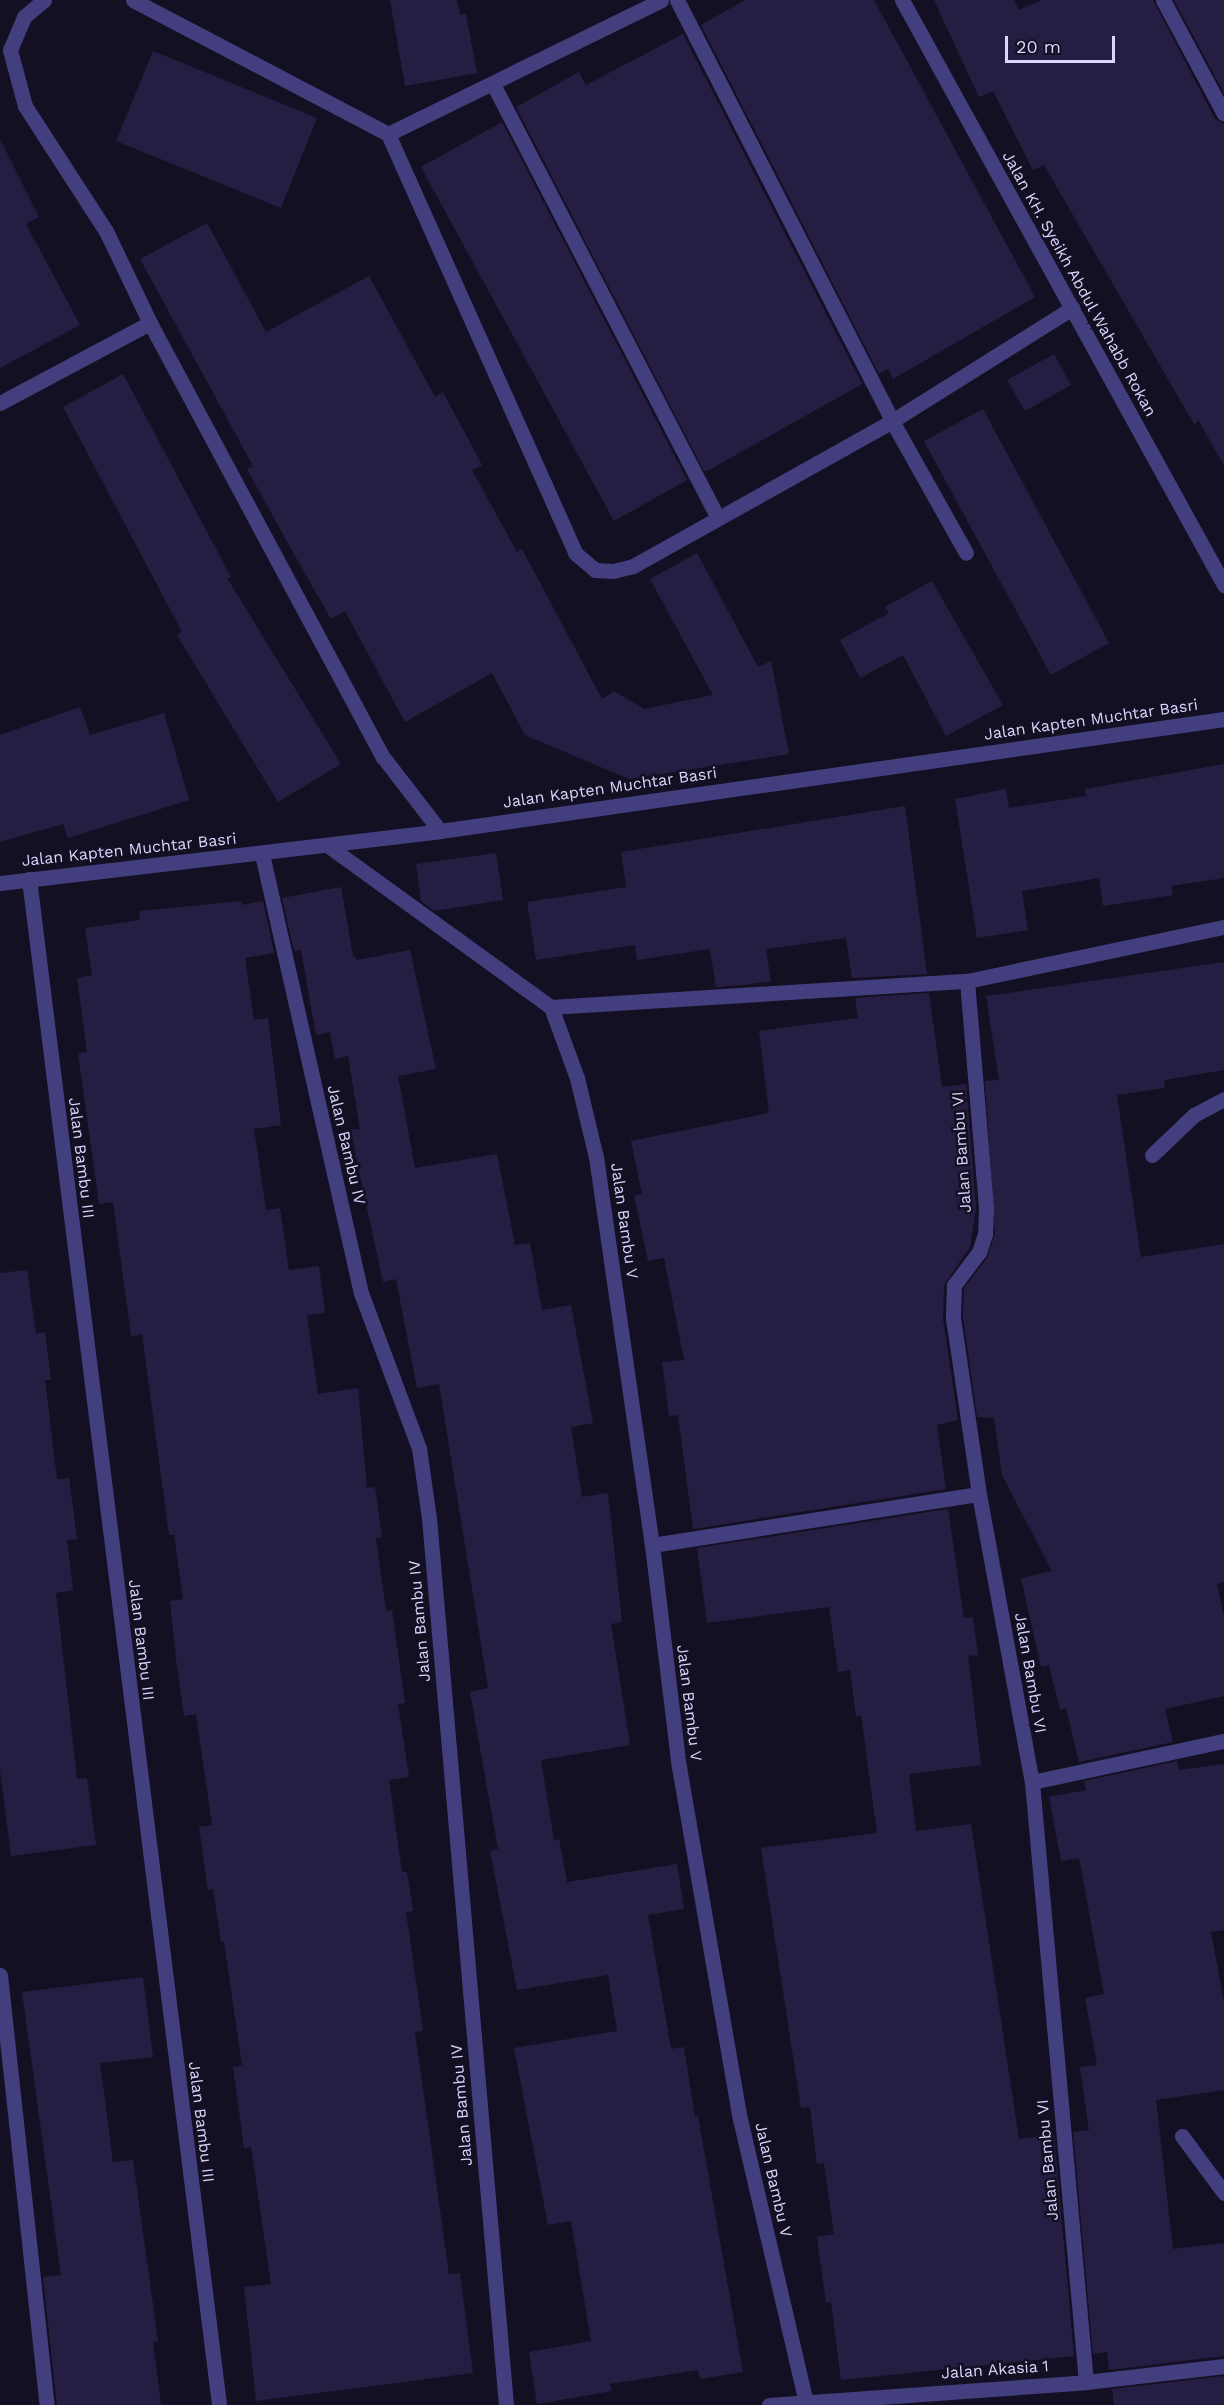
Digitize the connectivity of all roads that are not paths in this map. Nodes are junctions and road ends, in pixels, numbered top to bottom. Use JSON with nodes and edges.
{"nodes":[{"id":1,"x":44,"y":0,"type":"edge"},
{"id":2,"x":133,"y":0,"type":"edge"},
{"id":3,"x":661,"y":0,"type":"edge"},
{"id":4,"x":677,"y":0,"type":"edge"},
{"id":5,"x":902,"y":0,"type":"edge"},
{"id":6,"x":1163,"y":0,"type":"edge"},
{"id":7,"x":493,"y":84,"type":"junction"},
{"id":8,"x":1224,"y":114,"type":"edge"},
{"id":9,"x":388,"y":134,"type":"junction"},
{"id":10,"x":1072,"y":308,"type":"junction"},
{"id":11,"x":150,"y":323,"type":"junction"},
{"id":12,"x":0,"y":403,"type":"edge"},
{"id":13,"x":892,"y":421,"type":"junction"},
{"id":14,"x":718,"y":518,"type":"junction"},
{"id":15,"x":966,"y":553,"type":"dead end"},
{"id":16,"x":1224,"y":585,"type":"edge"},
{"id":17,"x":1224,"y":719,"type":"edge"},
{"id":18,"x":440,"y":831,"type":"junction"},
{"id":19,"x":327,"y":845,"type":"junction"},
{"id":20,"x":262,"y":854,"type":"junction"},
{"id":21,"x":29,"y":879,"type":"junction"},
{"id":22,"x":0,"y":883,"type":"edge"},
{"id":23,"x":1224,"y":927,"type":"edge"},
{"id":24,"x":967,"y":981,"type":"junction"},
{"id":25,"x":551,"y":1007,"type":"junction"},
{"id":26,"x":1224,"y":1099,"type":"edge"},
{"id":27,"x":1152,"y":1155,"type":"dead end"},
{"id":28,"x":979,"y":1494,"type":"junction"},
{"id":29,"x":652,"y":1545,"type":"junction"},
{"id":30,"x":1224,"y":1742,"type":"edge"},
{"id":31,"x":1032,"y":1782,"type":"junction"},
{"id":32,"x":0,"y":1976,"type":"edge"},
{"id":33,"x":1182,"y":2136,"type":"dead end"},
{"id":34,"x":1224,"y":2193,"type":"edge"},
{"id":35,"x":1224,"y":2366,"type":"edge"},
{"id":36,"x":1086,"y":2382,"type":"junction"},
{"id":37,"x":806,"y":2402,"type":"junction"},
{"id":38,"x":47,"y":2405,"type":"edge"},
{"id":39,"x":219,"y":2405,"type":"edge"},
{"id":40,"x":506,"y":2405,"type":"edge"},
{"id":41,"x":769,"y":2405,"type":"edge"}],
"edges":[{"from":1,"to":11,"type":"street"},
{"from":2,"to":9,"type":"street"},
{"from":3,"to":7,"type":"street"},
{"from":4,"to":13,"type":"street"},
{"from":5,"to":10,"type":"street","name":"Jalan KH. Syeikh Abdul Wahabb Rokan"},
{"from":6,"to":8,"type":"street"},
{"from":7,"to":9,"type":"street"},
{"from":7,"to":14,"type":"street"},
{"from":9,"to":14,"type":"street"},
{"from":10,"to":13,"type":"street"},
{"from":10,"to":16,"type":"street","name":"Jalan KH. Syeikh Abdul Wahabb Rokan"},
{"from":11,"to":12,"type":"street"},
{"from":11,"to":18,"type":"street"},
{"from":13,"to":14,"type":"street"},
{"from":13,"to":15,"type":"street"},
{"from":17,"to":18,"type":"street","name":"Jalan Kapten Muchtar Basri"},
{"from":18,"to":19,"type":"street","name":"Jalan Kapten Muchtar Basri"},
{"from":19,"to":20,"type":"street","name":"Jalan Kapten Muchtar Basri"},
{"from":19,"to":25,"type":"street"},
{"from":20,"to":21,"type":"street","name":"Jalan Kapten Muchtar Basri"},
{"from":20,"to":40,"type":"street","name":"Jalan Bambu IV"},
{"from":21,"to":22,"type":"street","name":"Jalan Kapten Muchtar Basri"},
{"from":21,"to":39,"type":"street","name":"Jalan Bambu III"},
{"from":23,"to":24,"type":"street"},
{"from":24,"to":25,"type":"street"},
{"from":24,"to":28,"type":"street","name":"Jalan Bambu VI"},
{"from":25,"to":29,"type":"street","name":"Jalan Bambu V"},
{"from":26,"to":27,"type":"street"},
{"from":28,"to":29,"type":"street"},
{"from":28,"to":31,"type":"street","name":"Jalan Bambu VI"},
{"from":29,"to":37,"type":"street","name":"Jalan Bambu V"},
{"from":30,"to":31,"type":"street"},
{"from":31,"to":36,"type":"street","name":"Jalan Bambu VI"},
{"from":32,"to":38,"type":"street"},
{"from":33,"to":34,"type":"street"},
{"from":35,"to":36,"type":"street","name":"Jalan Akasia 1"},
{"from":36,"to":37,"type":"street","name":"Jalan Akasia 1"},
{"from":37,"to":41,"type":"street","name":"Jalan Akasia 1"}]}
